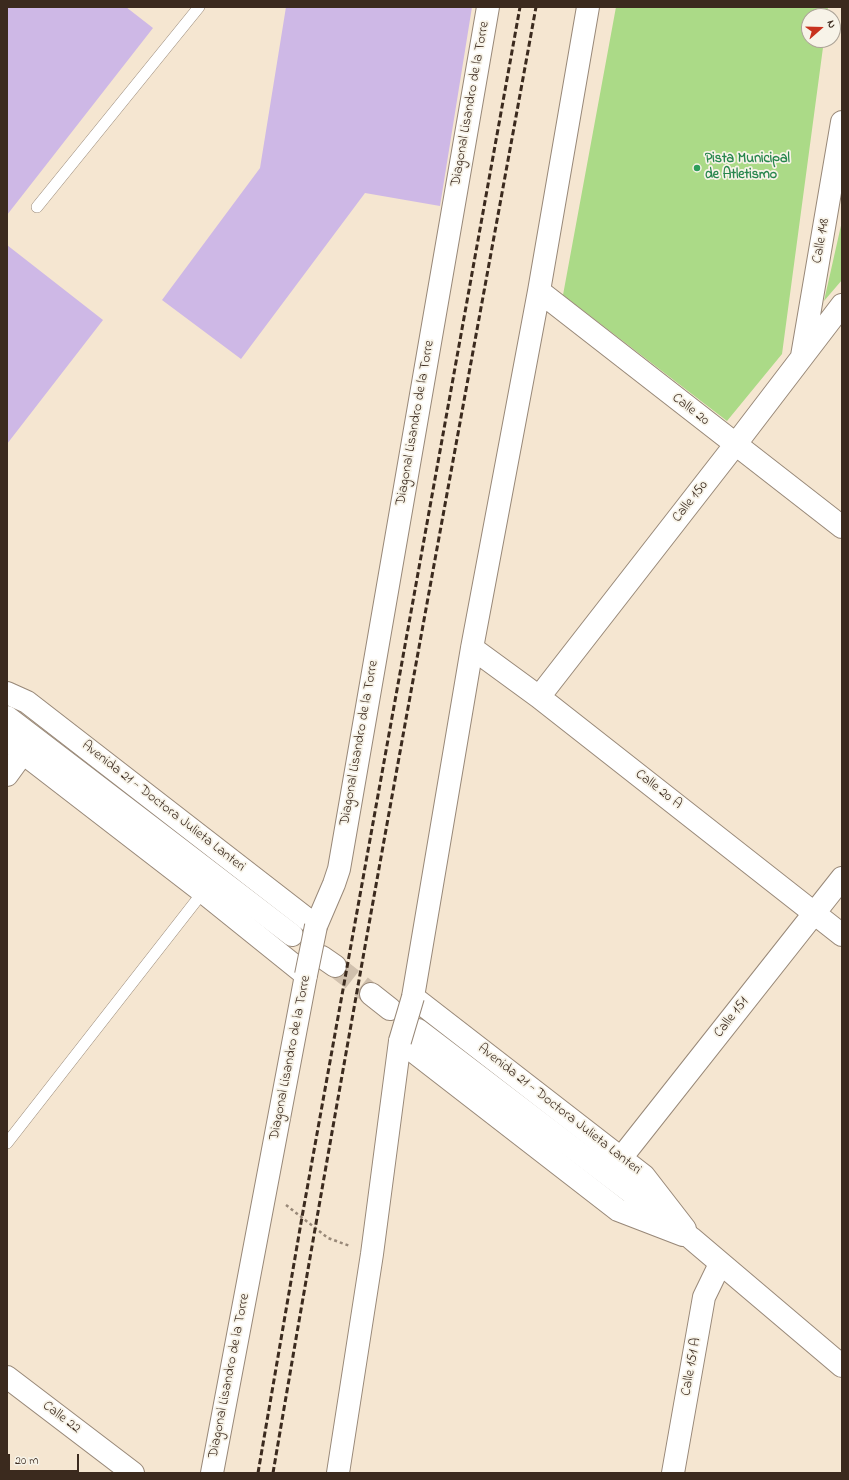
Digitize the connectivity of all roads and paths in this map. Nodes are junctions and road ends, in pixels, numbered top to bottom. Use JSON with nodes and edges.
{"nodes":[{"id":1,"x":199,"y":7,"type":"edge"},
{"id":2,"x":488,"y":7,"type":"edge"},
{"id":3,"x":588,"y":7,"type":"edge"},
{"id":4,"x":842,"y":122,"type":"edge"},
{"id":5,"x":37,"y":207,"type":"dead end"},
{"id":6,"x":539,"y":291,"type":"junction"},
{"id":7,"x":842,"y":305,"type":"edge"},
{"id":8,"x":802,"y":359,"type":"junction"},
{"id":9,"x":736,"y":445,"type":"junction"},
{"id":10,"x":842,"y":527,"type":"edge"},
{"id":11,"x":472,"y":648,"type":"junction"},
{"id":12,"x":7,"y":693,"type":"edge"},
{"id":13,"x":539,"y":697,"type":"junction"},
{"id":14,"x":7,"y":717,"type":"edge"},
{"id":15,"x":7,"y":739,"type":"edge"},
{"id":16,"x":23,"y":753,"type":"junction"},
{"id":17,"x":7,"y":775,"type":"edge"},
{"id":18,"x":842,"y":878,"type":"edge"},
{"id":19,"x":203,"y":892,"type":"junction"},
{"id":20,"x":814,"y":914,"type":"junction"},
{"id":21,"x":316,"y":926,"type":"junction"},
{"id":22,"x":292,"y":934,"type":"dead end"},
{"id":23,"x":842,"y":934,"type":"edge"},
{"id":24,"x":306,"y":975,"type":"junction"},
{"id":25,"x":371,"y":994,"type":"tunnel mouth"},
{"id":26,"x":413,"y":997,"type":"junction"},
{"id":27,"x":390,"y":1009,"type":"dead end"},
{"id":28,"x":409,"y":1036,"type":"junction"},
{"id":29,"x":7,"y":1142,"type":"edge"},
{"id":30,"x":622,"y":1158,"type":"junction"},
{"id":31,"x":264,"y":1195,"type":"junction"},
{"id":32,"x":691,"y":1238,"type":"junction"},
{"id":33,"x":372,"y":1254,"type":"junction"},
{"id":34,"x":720,"y":1264,"type":"junction"},
{"id":35,"x":842,"y":1366,"type":"edge"},
{"id":36,"x":7,"y":1377,"type":"edge"},
{"id":37,"x":133,"y":1473,"type":"edge"},
{"id":38,"x":212,"y":1473,"type":"edge"},
{"id":39,"x":338,"y":1473,"type":"edge"},
{"id":40,"x":673,"y":1473,"type":"edge"}],
"edges":[{"from":1,"to":5,"type":"lane"},
{"from":2,"to":21,"type":"street","name":"Diagonal Lisandro de la Torre"},
{"from":3,"to":6,"type":"street"},
{"from":4,"to":8,"type":"street","name":"Calle 148"},
{"from":6,"to":9,"type":"street","name":"Calle 20"},
{"from":6,"to":11,"type":"street"},
{"from":7,"to":8,"type":"street","name":"Calle 150"},
{"from":8,"to":9,"type":"street","name":"Calle 150"},
{"from":9,"to":10,"type":"street","name":"Calle 20"},
{"from":9,"to":13,"type":"street","name":"Calle 150"},
{"from":11,"to":13,"type":"street","name":"Calle 20 A"},
{"from":11,"to":26,"type":"street"},
{"from":12,"to":21,"type":"street","name":"Avenida 21 - Doctora Julieta Lanteri"},
{"from":13,"to":20,"type":"street","name":"Calle 20 A"},
{"from":14,"to":22,"type":"street","name":"Avenida 21 - Doctora Julieta Lanteri"},
{"from":15,"to":16,"type":"street"},
{"from":16,"to":17,"type":"street"},
{"from":16,"to":19,"type":"street"},
{"from":18,"to":20,"type":"street","name":"Calle 151"},
{"from":19,"to":24,"type":"street"},
{"from":19,"to":29,"type":"lane"},
{"from":20,"to":23,"type":"street","name":"Calle 20 A"},
{"from":20,"to":30,"type":"street","name":"Calle 151"},
{"from":21,"to":24,"type":"street","name":"Diagonal Lisandro de la Torre","bridge":true},
{"from":24,"to":31,"type":"street","name":"Diagonal Lisandro de la Torre"},
{"from":25,"to":27,"type":"street"},
{"from":26,"to":28,"type":"street","bridge":true},
{"from":26,"to":30,"type":"street","name":"Avenida 21 - Doctora Julieta Lanteri"},
{"from":28,"to":32,"type":"street","name":"Avenida 21 - Doctora Julieta Lanteri"},
{"from":28,"to":33,"type":"street"},
{"from":30,"to":32,"type":"street","name":"Avenida 21 - Doctora Julieta Lanteri"},
{"from":31,"to":33,"type":"path"},
{"from":31,"to":38,"type":"street","name":"Diagonal Lisandro de la Torre"},
{"from":32,"to":34,"type":"street","name":"Avenida 21 - Doctora Julieta Lanteri"},
{"from":33,"to":39,"type":"street"},
{"from":34,"to":35,"type":"street","name":"Avenida 21 - Doctora Julieta Lanteri"},
{"from":34,"to":40,"type":"street","name":"Calle 151 A"},
{"from":36,"to":37,"type":"street","name":"Calle 22"}]}
